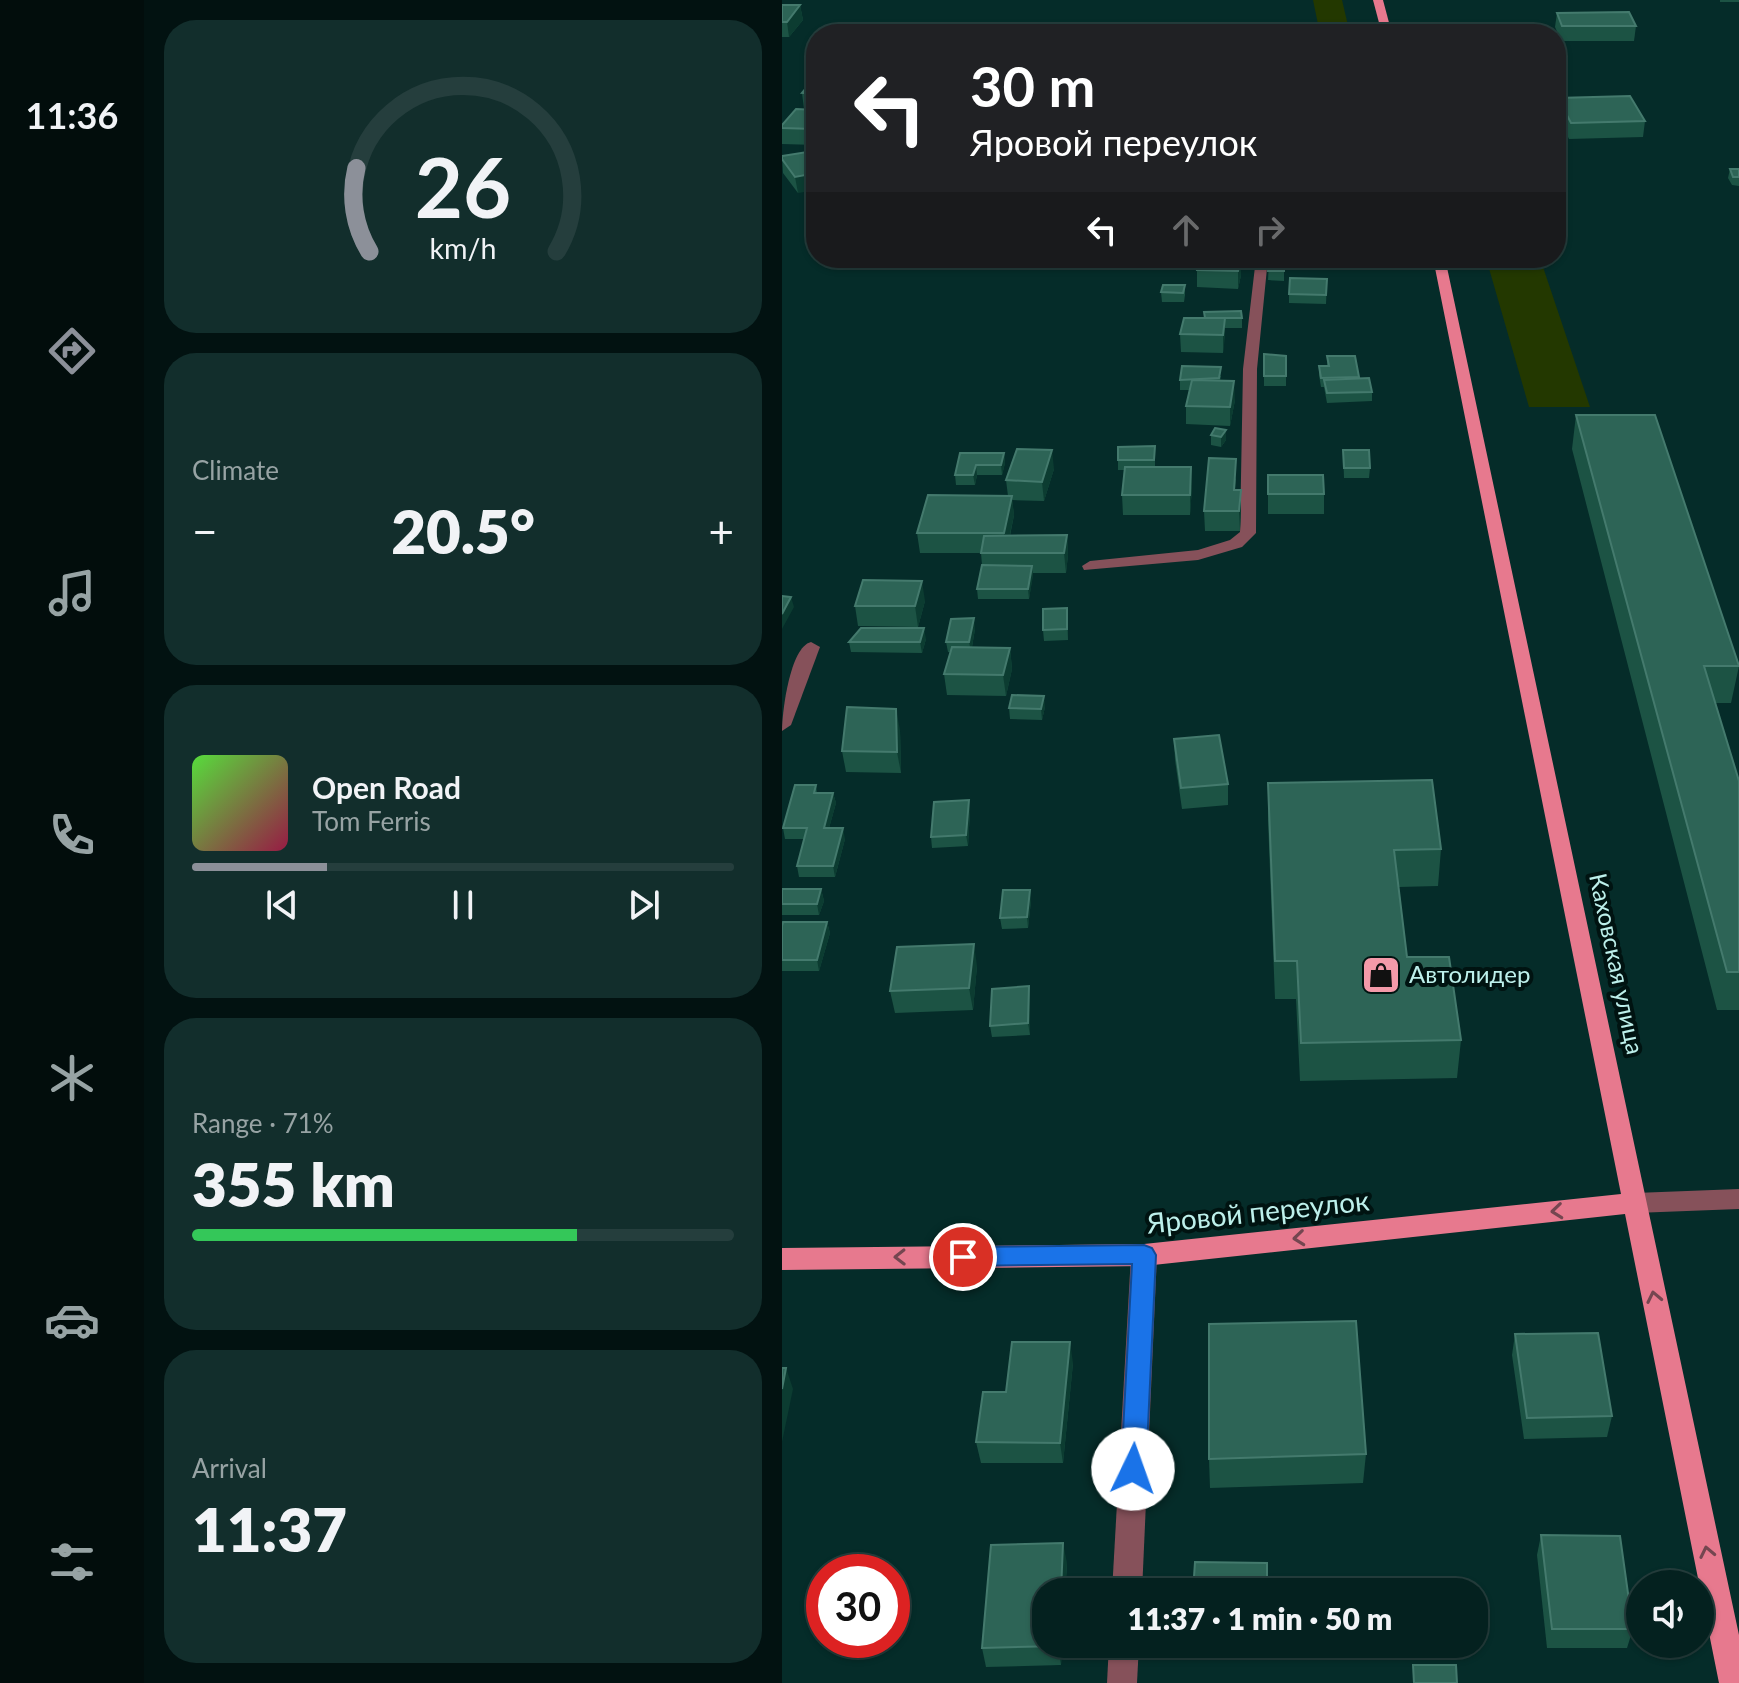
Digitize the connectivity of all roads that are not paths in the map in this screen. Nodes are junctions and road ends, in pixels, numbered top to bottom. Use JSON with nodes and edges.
{"nodes":[{"id":1,"x":1378,"y":0,"type":"edge"},
{"id":2,"x":1384,"y":24,"type":"edge"},
{"id":3,"x":1261,"y":268,"type":"edge"},
{"id":4,"x":1441,"y":268,"type":"edge"},
{"id":5,"x":1090,"y":566,"type":"dead end"},
{"id":6,"x":811,"y":647,"type":"dead end"},
{"id":7,"x":782,"y":725,"type":"edge"},
{"id":8,"x":1739,"y":1199,"type":"edge"},
{"id":9,"x":1635,"y":1203,"type":"junction"},
{"id":10,"x":1144,"y":1255,"type":"junction"},
{"id":11,"x":782,"y":1259,"type":"edge"},
{"id":12,"x":1128,"y":1578,"type":"edge"},
{"id":13,"x":1123,"y":1658,"type":"edge"},
{"id":14,"x":1122,"y":1683,"type":"edge"},
{"id":15,"x":1734,"y":1683,"type":"edge"}],
"edges":[{"from":1,"to":2,"type":"main road"},
{"from":3,"to":5,"type":"street"},
{"from":4,"to":9,"type":"main road","name":"Каховская улица"},
{"from":6,"to":7,"type":"street"},
{"from":8,"to":9,"type":"street","name":"Яровой переулок"},
{"from":9,"to":10,"type":"main road","name":"Яровой переулок","one_way":true},
{"from":15,"to":9,"type":"main road","name":"Каховская улица","one_way":true},
{"from":10,"to":11,"type":"main road","name":"Яровой переулок","one_way":true},
{"from":10,"to":12,"type":"street"},
{"from":13,"to":14,"type":"street"}]}
